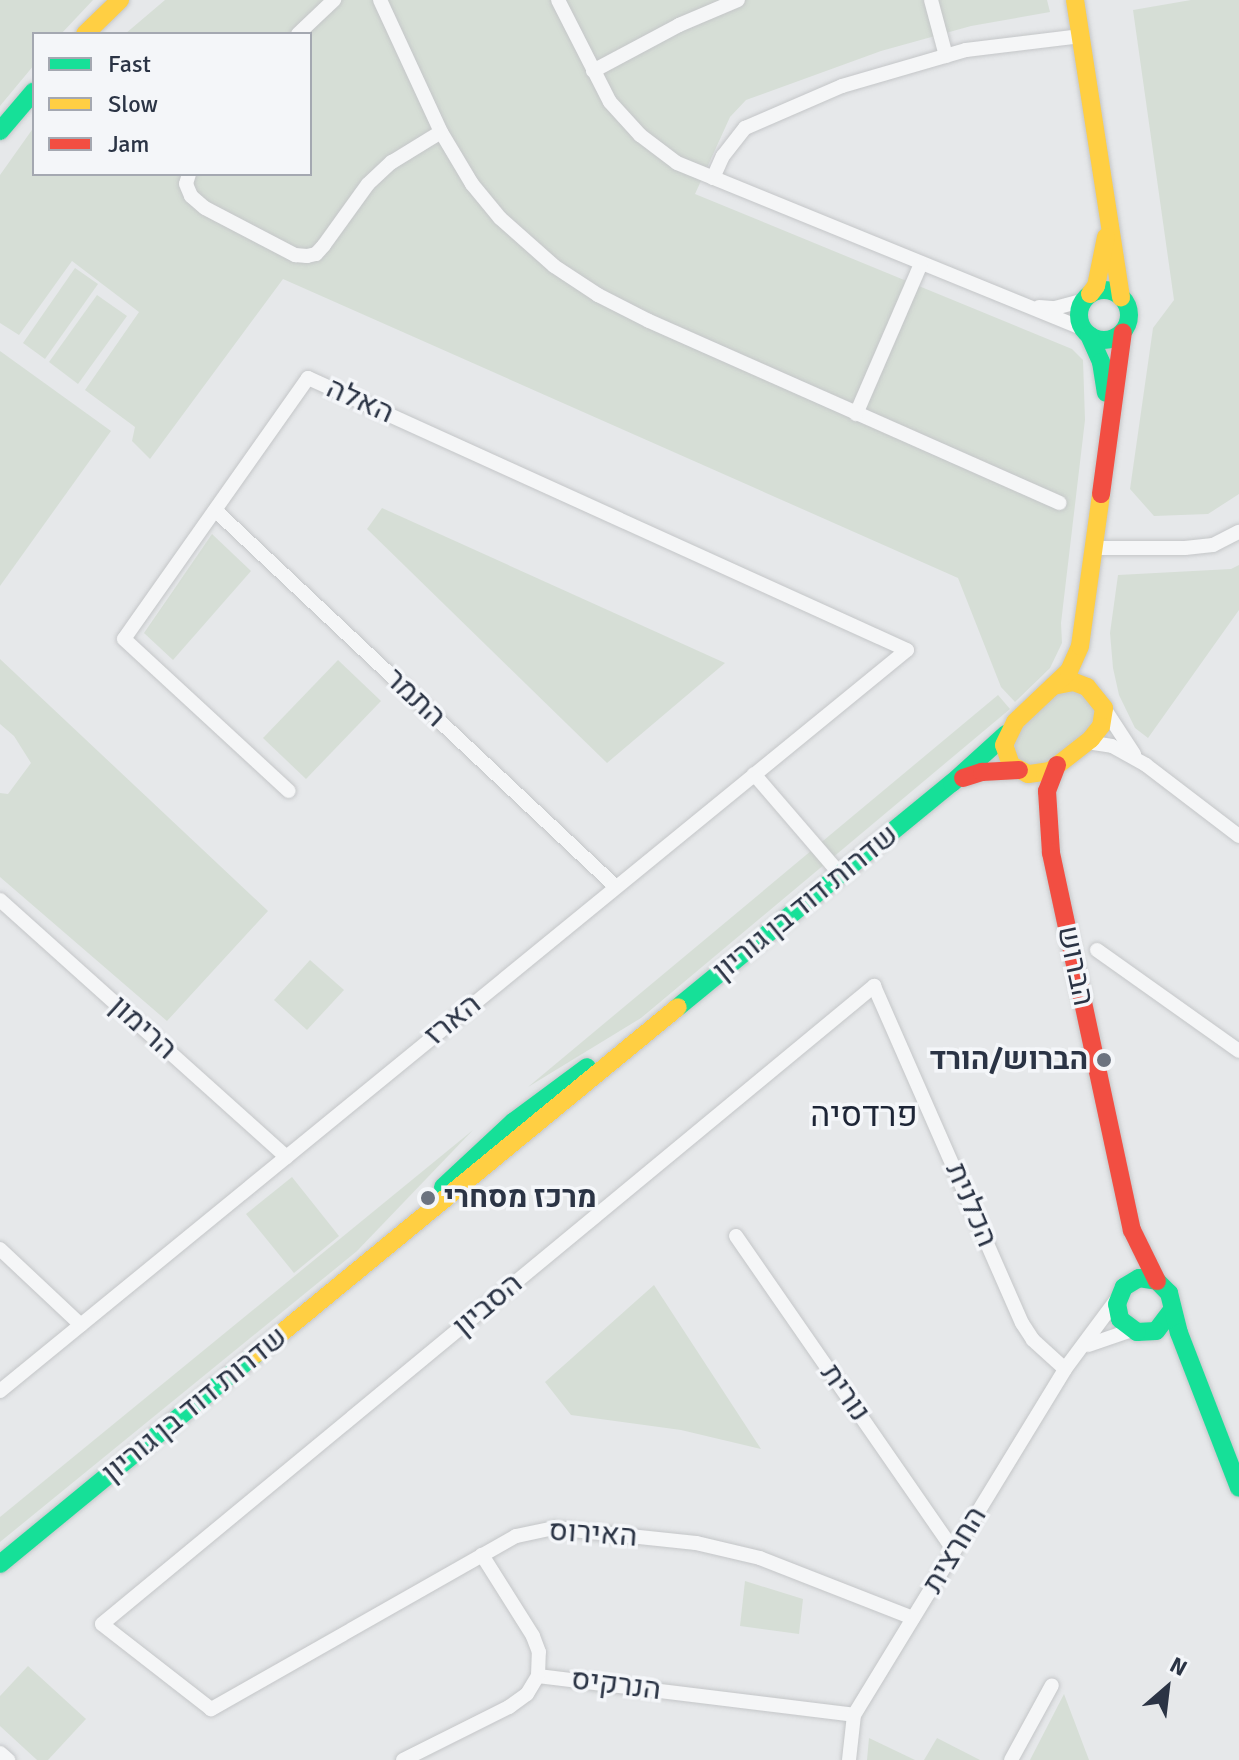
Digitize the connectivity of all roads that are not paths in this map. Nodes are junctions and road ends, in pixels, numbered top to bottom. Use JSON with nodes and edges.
{"nodes":[{"id":1,"x":120,"y":0,"type":"edge"},
{"id":2,"x":334,"y":0,"type":"edge"},
{"id":3,"x":380,"y":0,"type":"edge"},
{"id":4,"x":558,"y":0,"type":"edge"},
{"id":5,"x":738,"y":0,"type":"edge"},
{"id":6,"x":931,"y":0,"type":"edge"},
{"id":7,"x":1075,"y":0,"type":"edge"},
{"id":8,"x":87,"y":32,"type":"edge"},
{"id":9,"x":300,"y":32,"type":"edge"},
{"id":10,"x":1081,"y":36,"type":"junction"},
{"id":11,"x":946,"y":56,"type":"junction"},
{"id":12,"x":593,"y":71,"type":"junction"},
{"id":13,"x":32,"y":93,"type":"edge"},
{"id":14,"x":0,"y":131,"type":"edge"},
{"id":15,"x":441,"y":132,"type":"junction"},
{"id":16,"x":188,"y":176,"type":"edge"},
{"id":17,"x":713,"y":178,"type":"junction"},
{"id":18,"x":1107,"y":205,"type":"junction"},
{"id":19,"x":921,"y":264,"type":"junction"},
{"id":20,"x":1087,"y":297,"type":"junction"},
{"id":21,"x":1121,"y":297,"type":"junction"},
{"id":22,"x":1022,"y":306,"type":"junction"},
{"id":23,"x":1086,"y":332,"type":"junction"},
{"id":24,"x":1123,"y":332,"type":"junction"},
{"id":25,"x":856,"y":414,"type":"junction"},
{"id":26,"x":1110,"y":417,"type":"junction"},
{"id":27,"x":1060,"y":503,"type":"dead end"},
{"id":28,"x":215,"y":510,"type":"junction"},
{"id":29,"x":1239,"y":532,"type":"edge"},
{"id":30,"x":1095,"y":548,"type":"junction"},
{"id":31,"x":1080,"y":646,"type":"junction"},
{"id":32,"x":907,"y":650,"type":"joint"},
{"id":33,"x":1053,"y":686,"type":"junction"},
{"id":34,"x":1090,"y":690,"type":"junction"},
{"id":35,"x":1104,"y":708,"type":"junction"},
{"id":36,"x":1006,"y":734,"type":"junction"},
{"id":37,"x":1087,"y":742,"type":"junction"},
{"id":38,"x":1057,"y":765,"type":"junction"},
{"id":39,"x":1146,"y":765,"type":"junction"},
{"id":40,"x":1024,"y":772,"type":"junction"},
{"id":41,"x":754,"y":774,"type":"junction"},
{"id":42,"x":952,"y":783,"type":"junction"},
{"id":43,"x":289,"y":791,"type":"dead end"},
{"id":44,"x":1239,"y":836,"type":"edge"},
{"id":45,"x":1049,"y":842,"type":"junction"},
{"id":46,"x":841,"y":875,"type":"junction"},
{"id":47,"x":616,"y":887,"type":"junction"},
{"id":48,"x":0,"y":900,"type":"edge"},
{"id":49,"x":1097,"y":950,"type":"dead end"},
{"id":50,"x":874,"y":986,"type":"joint"},
{"id":51,"x":1239,"y":1051,"type":"edge"},
{"id":52,"x":286,"y":1157,"type":"junction"},
{"id":53,"x":1132,"y":1230,"type":"junction"},
{"id":54,"x":736,"y":1236,"type":"dead end"},
{"id":55,"x":0,"y":1249,"type":"edge"},
{"id":56,"x":1157,"y":1281,"type":"junction"},
{"id":57,"x":1121,"y":1291,"type":"junction"},
{"id":58,"x":1172,"y":1310,"type":"junction"},
{"id":59,"x":81,"y":1325,"type":"junction"},
{"id":60,"x":1139,"y":1332,"type":"junction"},
{"id":61,"x":1081,"y":1349,"type":"junction"},
{"id":62,"x":1189,"y":1360,"type":"junction"},
{"id":63,"x":1065,"y":1369,"type":"junction"},
{"id":64,"x":0,"y":1391,"type":"edge"},
{"id":65,"x":1239,"y":1488,"type":"edge"},
{"id":66,"x":954,"y":1551,"type":"junction"},
{"id":67,"x":482,"y":1555,"type":"junction"},
{"id":68,"x":0,"y":1564,"type":"edge"},
{"id":69,"x":913,"y":1618,"type":"junction"},
{"id":70,"x":538,"y":1676,"type":"junction"},
{"id":71,"x":1052,"y":1685,"type":"dead end"},
{"id":72,"x":211,"y":1709,"type":"joint"},
{"id":73,"x":854,"y":1715,"type":"junction"},
{"id":74,"x":0,"y":1753,"type":"edge"},
{"id":75,"x":8,"y":1760,"type":"edge"},
{"id":76,"x":403,"y":1760,"type":"edge"},
{"id":77,"x":849,"y":1760,"type":"edge"},
{"id":78,"x":1011,"y":1760,"type":"edge"}],
"edges":[{"from":1,"to":8,"type":"street"},
{"from":2,"to":9,"type":"street"},
{"from":3,"to":15,"type":"street"},
{"from":4,"to":12,"type":"street"},
{"from":5,"to":12,"type":"street"},
{"from":6,"to":11,"type":"street"},
{"from":7,"to":10,"type":"street"},
{"from":10,"to":11,"type":"street"},
{"from":10,"to":18,"type":"street"},
{"from":11,"to":17,"type":"street"},
{"from":12,"to":17,"type":"street"},
{"from":13,"to":14,"type":"street"},
{"from":15,"to":16,"type":"street"},
{"from":15,"to":25,"type":"street"},
{"from":17,"to":19,"type":"street"},
{"from":18,"to":20,"type":"street"},
{"from":18,"to":21,"type":"street"},
{"from":19,"to":22,"type":"street"},
{"from":19,"to":25,"type":"street"},
{"from":20,"to":21,"type":"street"},
{"from":20,"to":22,"type":"street"},
{"from":20,"to":23,"type":"street"},
{"from":21,"to":24,"type":"street"},
{"from":22,"to":23,"type":"street"},
{"from":23,"to":24,"type":"street"},
{"from":23,"to":26,"type":"street"},
{"from":24,"to":26,"type":"street"},
{"from":25,"to":27,"type":"street"},
{"from":26,"to":30,"type":"street"},
{"from":28,"to":32,"type":"street","name":"האלה"},
{"from":28,"to":43,"type":"street","name":"האלה"},
{"from":28,"to":47,"type":"street","name":"התמר"},
{"from":29,"to":30,"type":"street"},
{"from":30,"to":31,"type":"street"},
{"from":31,"to":33,"type":"street"},
{"from":31,"to":34,"type":"street"},
{"from":32,"to":41,"type":"street","name":"הארז"},
{"from":33,"to":34,"type":"street"},
{"from":33,"to":36,"type":"street"},
{"from":34,"to":35,"type":"street"},
{"from":35,"to":37,"type":"street"},
{"from":35,"to":39,"type":"street"},
{"from":36,"to":40,"type":"street"},
{"from":36,"to":42,"type":"street","name":"שדרות דוד בן גוריון"},
{"from":37,"to":38,"type":"street"},
{"from":37,"to":39,"type":"street"},
{"from":38,"to":40,"type":"street"},
{"from":38,"to":45,"type":"street","name":"הברוש"},
{"from":39,"to":44,"type":"street"},
{"from":40,"to":42,"type":"street","name":"שדרות דוד בן גוריון"},
{"from":40,"to":45,"type":"street","name":"הברוש"},
{"from":41,"to":46,"type":"street"},
{"from":41,"to":47,"type":"street","name":"הארז"},
{"from":42,"to":46,"type":"street","name":"שדרות דוד בן גוריון"},
{"from":45,"to":53,"type":"street","name":"הברוש"},
{"from":46,"to":68,"type":"street","name":"שדרות דוד בן גוריון"},
{"from":47,"to":52,"type":"street","name":"הארז"},
{"from":48,"to":52,"type":"street","name":"הרימון"},
{"from":49,"to":51,"type":"street"},
{"from":50,"to":63,"type":"street","name":"הכלנית"},
{"from":50,"to":72,"type":"street","name":"הסביון"},
{"from":52,"to":59,"type":"street","name":"הארז"},
{"from":53,"to":56,"type":"street","name":"הברוש"},
{"from":53,"to":57,"type":"street","name":"הברוש"},
{"from":54,"to":66,"type":"street","name":"נורית"},
{"from":55,"to":59,"type":"street"},
{"from":56,"to":57,"type":"street"},
{"from":56,"to":58,"type":"street"},
{"from":57,"to":60,"type":"street"},
{"from":57,"to":61,"type":"street","name":"החרצית"},
{"from":58,"to":60,"type":"street"},
{"from":58,"to":62,"type":"street"},
{"from":59,"to":64,"type":"street","name":"הארז"},
{"from":60,"to":61,"type":"street","name":"החרצית"},
{"from":60,"to":62,"type":"street"},
{"from":61,"to":63,"type":"street","name":"החרצית"},
{"from":62,"to":65,"type":"street"},
{"from":63,"to":66,"type":"street","name":"החרצית"},
{"from":66,"to":69,"type":"street","name":"החרצית"},
{"from":67,"to":69,"type":"street","name":"האירוס"},
{"from":67,"to":70,"type":"street"},
{"from":67,"to":72,"type":"street","name":"האירוס"},
{"from":69,"to":73,"type":"street","name":"החרצית"},
{"from":70,"to":73,"type":"street","name":"הנרקיס"},
{"from":70,"to":76,"type":"street","name":"הנרקיס"},
{"from":71,"to":78,"type":"street"},
{"from":73,"to":77,"type":"street","name":"החרצית"},
{"from":74,"to":75,"type":"street"}]}
